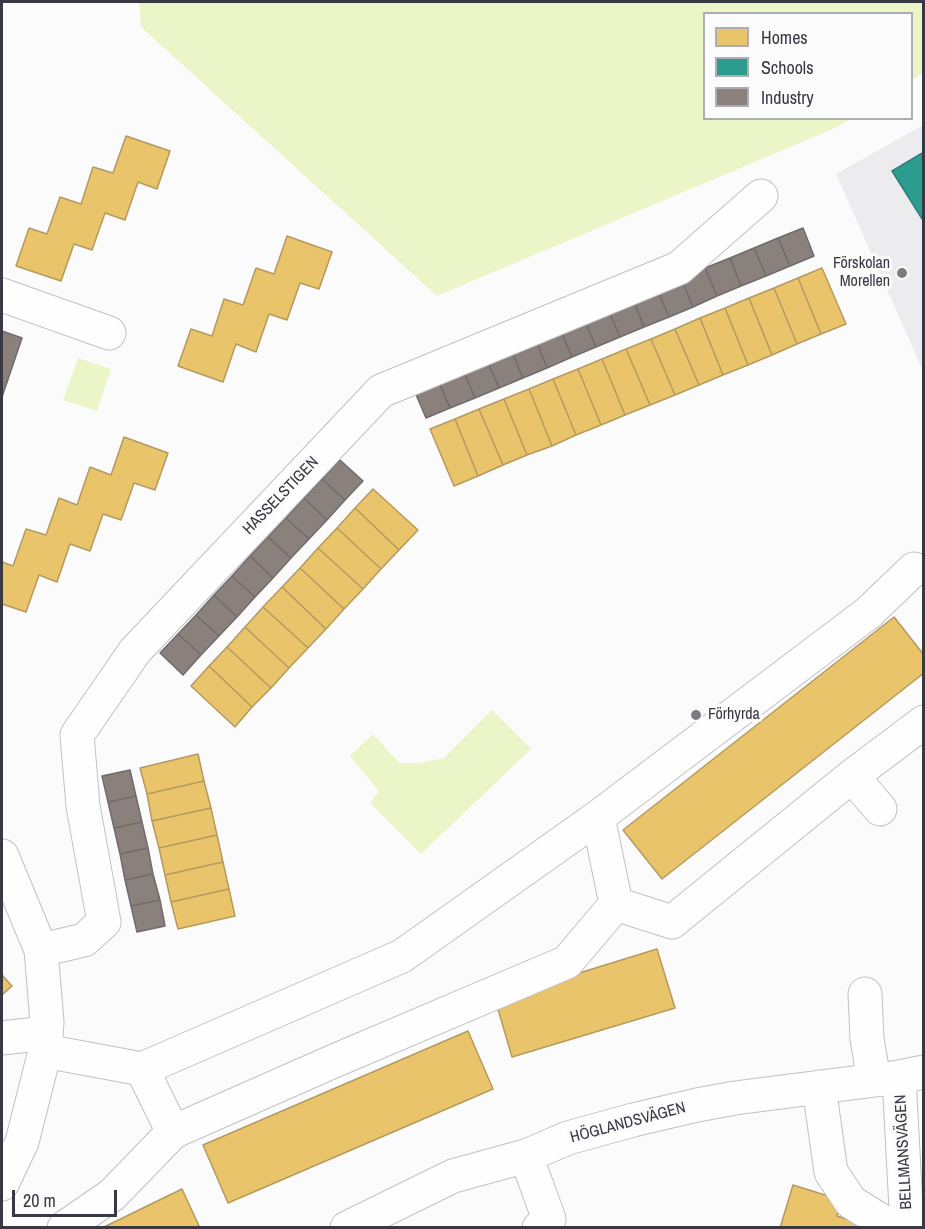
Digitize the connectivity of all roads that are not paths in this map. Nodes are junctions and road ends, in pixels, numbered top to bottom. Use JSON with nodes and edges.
{"nodes":[{"id":1,"x":761,"y":196,"type":"dead end"},
{"id":2,"x":2,"y":295,"type":"edge"},
{"id":3,"x":109,"y":333,"type":"dead end"},
{"id":4,"x":915,"y":569,"type":"dead end"},
{"id":5,"x":924,"y":722,"type":"edge"},
{"id":6,"x":852,"y":776,"type":"junction"},
{"id":7,"x":880,"y":809,"type":"dead end"},
{"id":8,"x":598,"y":817,"type":"junction"},
{"id":9,"x":2,"y":856,"type":"edge"},
{"id":10,"x":615,"y":904,"type":"junction"},
{"id":11,"x":41,"y":950,"type":"junction"},
{"id":12,"x":865,"y":994,"type":"dead end"},
{"id":13,"x":2,"y":1038,"type":"edge"},
{"id":14,"x":46,"y":1042,"type":"junction"},
{"id":15,"x":142,"y":1069,"type":"junction"},
{"id":16,"x":899,"y":1076,"type":"edge"},
{"id":17,"x":819,"y":1087,"type":"junction"},
{"id":18,"x":172,"y":1132,"type":"junction"},
{"id":19,"x":526,"y":1156,"type":"junction"},
{"id":20,"x":2,"y":1184,"type":"edge"},
{"id":21,"x":908,"y":1226,"type":"edge"},
{"id":22,"x":64,"y":1227,"type":"edge"},
{"id":23,"x":347,"y":1227,"type":"edge"},
{"id":24,"x":539,"y":1227,"type":"edge"}],
"edges":[{"from":1,"to":11,"type":"street","name":"HASSELSTIGEN"},
{"from":2,"to":3,"type":"street"},
{"from":4,"to":8,"type":"street"},
{"from":5,"to":6,"type":"street"},
{"from":6,"to":7,"type":"street"},
{"from":6,"to":10,"type":"street"},
{"from":8,"to":10,"type":"street"},
{"from":8,"to":15,"type":"street"},
{"from":9,"to":11,"type":"street"},
{"from":10,"to":18,"type":"street"},
{"from":11,"to":14,"type":"street"},
{"from":12,"to":16,"type":"street","name":"BELLMANSVÄGEN"},
{"from":13,"to":14,"type":"street"},
{"from":14,"to":15,"type":"street"},
{"from":14,"to":20,"type":"street"},
{"from":15,"to":18,"type":"street"},
{"from":16,"to":17,"type":"street","name":"HÖGLANDSVÄGEN"},
{"from":16,"to":21,"type":"street","name":"BELLMANSVÄGEN"},
{"from":17,"to":19,"type":"street","name":"HÖGLANDSVÄGEN"},
{"from":17,"to":21,"type":"street"},
{"from":18,"to":22,"type":"street"},
{"from":19,"to":23,"type":"street","name":"HÖGLANDSVÄGEN"},
{"from":19,"to":24,"type":"street"}]}
